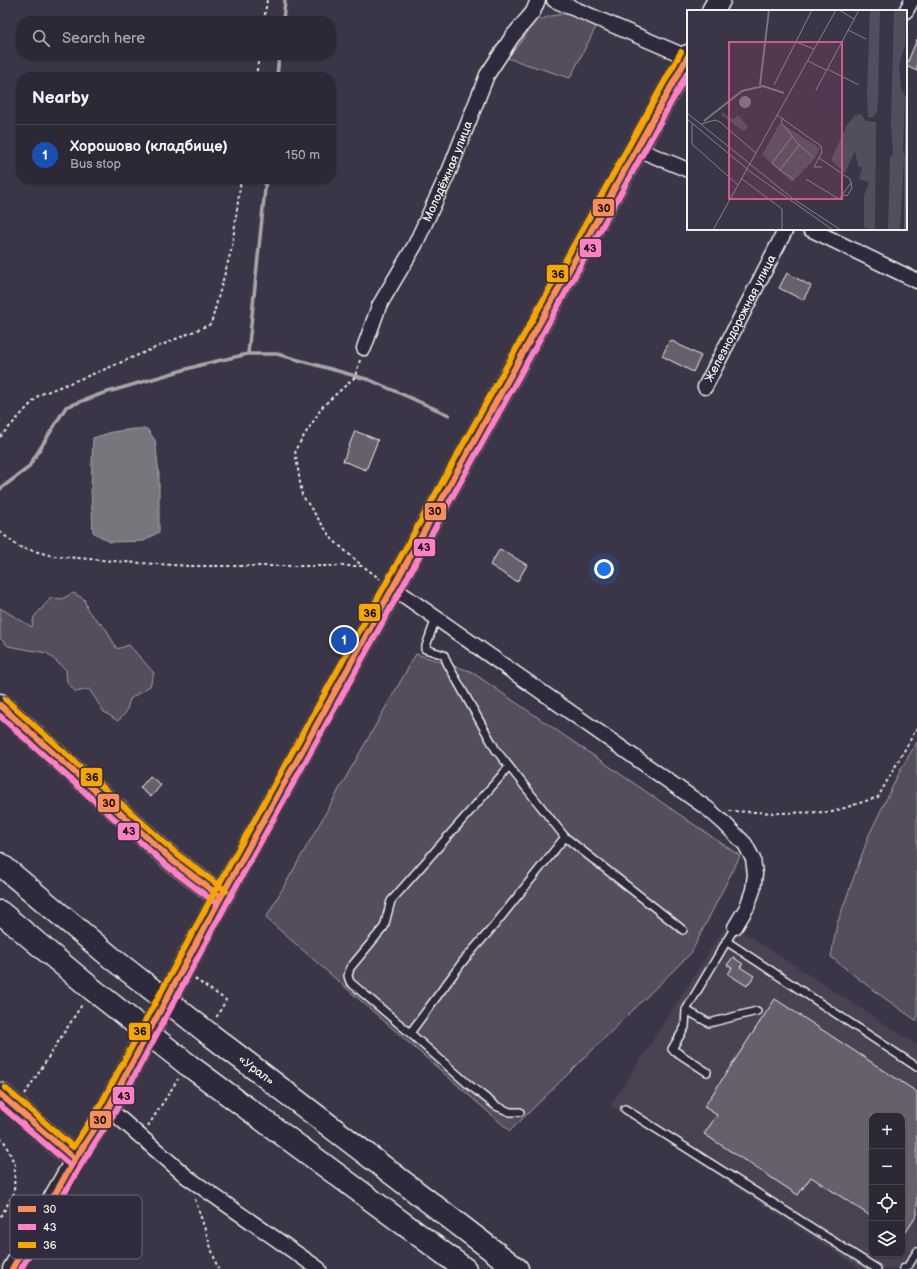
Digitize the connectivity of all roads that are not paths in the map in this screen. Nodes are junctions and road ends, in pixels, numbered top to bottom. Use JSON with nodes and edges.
{"nodes":[{"id":1,"x":538,"y":0,"type":"edge"},
{"id":2,"x":554,"y":0,"type":"edge"},
{"id":3,"x":719,"y":0,"type":"edge"},
{"id":4,"x":912,"y":0,"type":"edge"},
{"id":5,"x":714,"y":10,"type":"edge"},
{"id":6,"x":907,"y":10,"type":"edge"},
{"id":7,"x":687,"y":56,"type":"edge"},
{"id":8,"x":687,"y":58,"type":"edge"},
{"id":9,"x":637,"y":149,"type":"junction"},
{"id":10,"x":687,"y":170,"type":"edge"},
{"id":11,"x":785,"y":230,"type":"edge"},
{"id":12,"x":812,"y":230,"type":"edge"},
{"id":13,"x":917,"y":281,"type":"edge"},
{"id":14,"x":364,"y":348,"type":"dead end"},
{"id":15,"x":705,"y":387,"type":"dead end"},
{"id":16,"x":392,"y":587,"type":"junction"},
{"id":17,"x":436,"y":618,"type":"junction"},
{"id":18,"x":0,"y":705,"type":"edge"},
{"id":19,"x":509,"y":767,"type":"junction"},
{"id":20,"x":565,"y":837,"type":"junction"},
{"id":21,"x":0,"y":864,"type":"edge"},
{"id":22,"x":221,"y":897,"type":"junction"},
{"id":23,"x":0,"y":912,"type":"edge"},
{"id":24,"x":734,"y":927,"type":"joint"},
{"id":25,"x":683,"y":930,"type":"dead end"},
{"id":26,"x":726,"y":941,"type":"junction"},
{"id":27,"x":686,"y":1010,"type":"junction"},
{"id":28,"x":757,"y":1010,"type":"dead end"},
{"id":29,"x":410,"y":1033,"type":"junction"},
{"id":30,"x":917,"y":1067,"type":"edge"},
{"id":31,"x":707,"y":1072,"type":"dead end"},
{"id":32,"x":8,"y":1100,"type":"edge"},
{"id":33,"x":108,"y":1108,"type":"junction"},
{"id":34,"x":625,"y":1109,"type":"dead end"},
{"id":35,"x":520,"y":1112,"type":"dead end"},
{"id":36,"x":75,"y":1159,"type":"junction"},
{"id":37,"x":54,"y":1195,"type":"edge"},
{"id":38,"x":917,"y":1252,"type":"edge"},
{"id":39,"x":18,"y":1259,"type":"edge"},
{"id":40,"x":12,"y":1269,"type":"edge"},
{"id":41,"x":320,"y":1269,"type":"edge"},
{"id":42,"x":465,"y":1269,"type":"edge"},
{"id":43,"x":517,"y":1269,"type":"edge"},
{"id":44,"x":877,"y":1269,"type":"edge"},
{"id":45,"x":903,"y":1269,"type":"edge"}],
"edges":[{"from":1,"to":14,"type":"street","name":"Молодёжная улица"},
{"from":2,"to":7,"type":"street"},
{"from":3,"to":5,"type":"main road"},
{"from":4,"to":6,"type":"street"},
{"from":8,"to":9,"type":"main road"},
{"from":9,"to":10,"type":"street"},
{"from":9,"to":16,"type":"main road"},
{"from":11,"to":15,"type":"street","name":"Железнодорожная улица"},
{"from":12,"to":13,"type":"street"},
{"from":16,"to":17,"type":"street"},
{"from":16,"to":22,"type":"main road"},
{"from":17,"to":19,"type":"lane"},
{"from":17,"to":24,"type":"street"},
{"from":18,"to":22,"type":"main road"},
{"from":19,"to":20,"type":"lane"},
{"from":19,"to":29,"type":"lane"},
{"from":20,"to":25,"type":"lane"},
{"from":20,"to":29,"type":"lane"},
{"from":21,"to":43,"type":"main road","name":"«Урал»","bridge":true},
{"from":22,"to":33,"type":"main road"},
{"from":23,"to":42,"type":"main road","bridge":true},
{"from":24,"to":26,"type":"lane"},
{"from":26,"to":27,"type":"lane"},
{"from":26,"to":30,"type":"lane"},
{"from":27,"to":28,"type":"lane"},
{"from":27,"to":31,"type":"lane"},
{"from":29,"to":35,"type":"lane"},
{"from":32,"to":36,"type":"main road"},
{"from":33,"to":36,"type":"main road"},
{"from":33,"to":41,"type":"street"},
{"from":34,"to":44,"type":"lane"},
{"from":36,"to":37,"type":"street"},
{"from":38,"to":45,"type":"lane"},
{"from":39,"to":40,"type":"street"}]}
